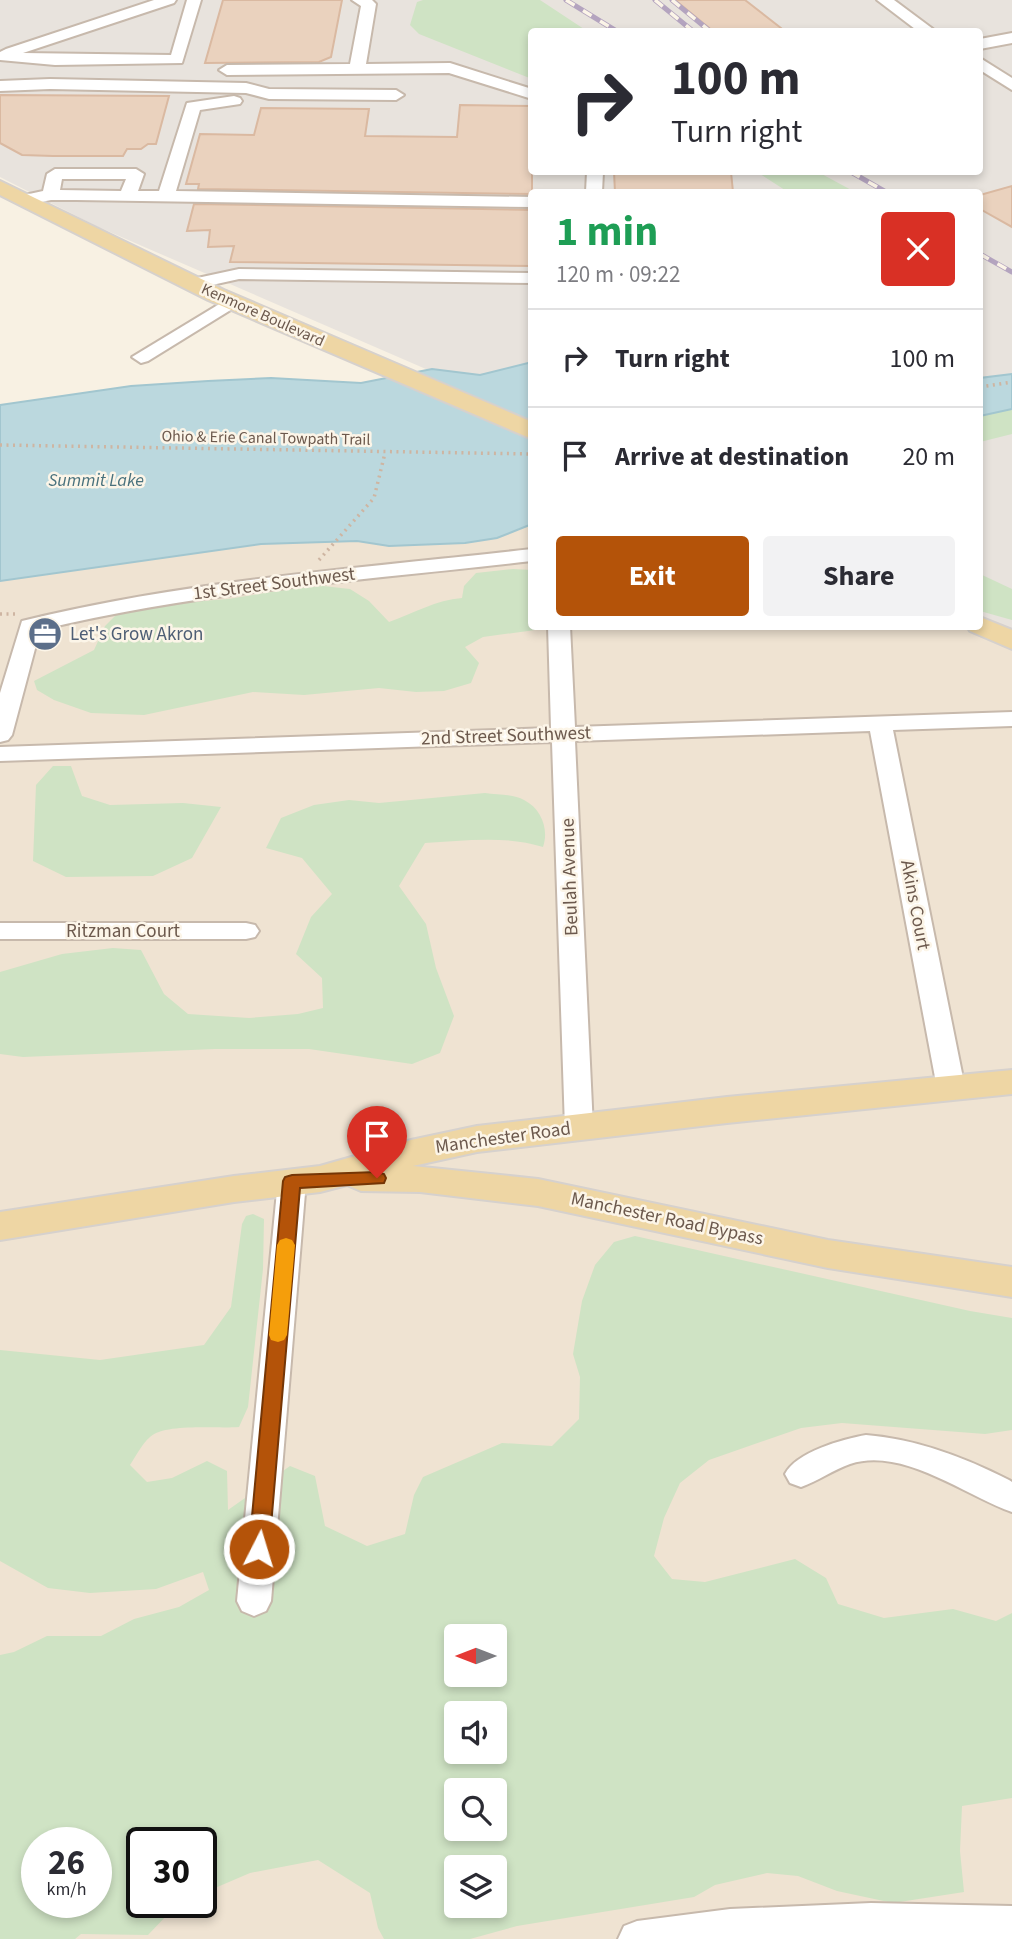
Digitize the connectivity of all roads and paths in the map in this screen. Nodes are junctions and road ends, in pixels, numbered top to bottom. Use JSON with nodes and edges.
{"nodes":[{"id":1,"x":169,"y":0,"type":"edge"},
{"id":2,"x":194,"y":0,"type":"edge"},
{"id":3,"x":359,"y":0,"type":"edge"},
{"id":4,"x":884,"y":0,"type":"edge"},
{"id":5,"x":924,"y":28,"type":"edge"},
{"id":6,"x":1012,"y":38,"type":"edge"},
{"id":7,"x":983,"y":43,"type":"edge"},
{"id":8,"x":1,"y":57,"type":"edge"},
{"id":9,"x":983,"y":66,"type":"edge"},
{"id":10,"x":227,"y":70,"type":"dead end"},
{"id":11,"x":357,"y":70,"type":"junction"},
{"id":12,"x":1012,"y":85,"type":"edge"},
{"id":13,"x":0,"y":86,"type":"edge"},
{"id":14,"x":528,"y":93,"type":"edge"},
{"id":15,"x":269,"y":94,"type":"junction"},
{"id":16,"x":396,"y":94,"type":"dead end"},
{"id":17,"x":0,"y":187,"type":"edge"},
{"id":18,"x":166,"y":196,"type":"junction"},
{"id":19,"x":26,"y":200,"type":"junction"},
{"id":20,"x":528,"y":202,"type":"edge"},
{"id":21,"x":0,"y":207,"type":"edge"},
{"id":22,"x":528,"y":278,"type":"edge"},
{"id":23,"x":194,"y":284,"type":"junction"},
{"id":24,"x":231,"y":302,"type":"junction"},
{"id":25,"x":141,"y":357,"type":"dead end"},
{"id":26,"x":1012,"y":382,"type":"edge"},
{"id":27,"x":983,"y":387,"type":"edge"},
{"id":28,"x":528,"y":429,"type":"edge"},
{"id":29,"x":0,"y":445,"type":"edge"},
{"id":30,"x":385,"y":453,"type":"junction"},
{"id":31,"x":528,"y":454,"type":"edge"},
{"id":32,"x":528,"y":555,"type":"edge"},
{"id":33,"x":318,"y":560,"type":"dead end"},
{"id":34,"x":983,"y":626,"type":"edge"},
{"id":35,"x":559,"y":630,"type":"edge"},
{"id":36,"x":1012,"y":641,"type":"edge"},
{"id":37,"x":1012,"y":719,"type":"edge"},
{"id":38,"x":880,"y":723,"type":"junction"},
{"id":39,"x":564,"y":734,"type":"junction"},
{"id":40,"x":0,"y":735,"type":"edge"},
{"id":41,"x":0,"y":754,"type":"edge"},
{"id":42,"x":0,"y":930,"type":"edge"},
{"id":43,"x":246,"y":931,"type":"dead end"},
{"id":44,"x":1012,"y":1082,"type":"edge"},
{"id":45,"x":951,"y":1088,"type":"junction"},
{"id":46,"x":579,"y":1128,"type":"junction"},
{"id":47,"x":306,"y":1180,"type":"junction"},
{"id":48,"x":0,"y":1226,"type":"edge"},
{"id":49,"x":830,"y":1254,"type":"junction"},
{"id":50,"x":1012,"y":1282,"type":"edge"},
{"id":51,"x":1012,"y":1305,"type":"edge"},
{"id":52,"x":801,"y":1474,"type":"dead end"},
{"id":53,"x":1012,"y":1498,"type":"edge"},
{"id":54,"x":254,"y":1601,"type":"dead end"},
{"id":55,"x":1012,"y":1924,"type":"edge"},
{"id":56,"x":637,"y":1939,"type":"edge"}],
"edges":[{"from":1,"to":8,"type":"street"},
{"from":2,"to":8,"type":"street"},
{"from":3,"to":11,"type":"street"},
{"from":4,"to":5,"type":"street"},
{"from":6,"to":7,"type":"street"},
{"from":9,"to":12,"type":"street"},
{"from":10,"to":11,"type":"street"},
{"from":11,"to":14,"type":"street"},
{"from":13,"to":15,"type":"street"},
{"from":15,"to":16,"type":"street"},
{"from":15,"to":18,"type":"street"},
{"from":17,"to":19,"type":"main road","name":"Kenmore Boulevard"},
{"from":18,"to":19,"type":"street"},
{"from":18,"to":20,"type":"street"},
{"from":19,"to":21,"type":"main road"},
{"from":19,"to":23,"type":"main road","name":"Kenmore Boulevard"},
{"from":22,"to":23,"type":"street"},
{"from":23,"to":24,"type":"main road","name":"Kenmore Boulevard"},
{"from":24,"to":25,"type":"street"},
{"from":24,"to":28,"type":"main road","name":"Kenmore Boulevard"},
{"from":26,"to":27,"type":"path"},
{"from":29,"to":30,"type":"path","name":"Ohio & Erie Canal Towpath Trail"},
{"from":30,"to":31,"type":"path","name":"Ohio & Erie Canal Towpath Trail"},
{"from":30,"to":33,"type":"path"},
{"from":32,"to":40,"type":"street","name":"1st Street Southwest"},
{"from":34,"to":36,"type":"main road"},
{"from":35,"to":39,"type":"street","name":"Beulah Avenue"},
{"from":37,"to":38,"type":"street","name":"2nd Street Southwest"},
{"from":38,"to":39,"type":"street","name":"2nd Street Southwest"},
{"from":38,"to":45,"type":"street","name":"Akins Court"},
{"from":39,"to":41,"type":"street","name":"2nd Street Southwest"},
{"from":39,"to":46,"type":"street","name":"Beulah Avenue"},
{"from":42,"to":43,"type":"street","name":"Ritzman Court"},
{"from":44,"to":45,"type":"main road","name":"Manchester Road"},
{"from":45,"to":46,"type":"main road","name":"Manchester Road"},
{"from":46,"to":47,"type":"main road","name":"Manchester Road"},
{"from":47,"to":48,"type":"main road","name":"Manchester Road"},
{"from":47,"to":49,"type":"main road","name":"Manchester Road Bypass"},
{"from":47,"to":54,"type":"street"},
{"from":49,"to":50,"type":"main road","name":"Manchester Road Bypass"},
{"from":49,"to":51,"type":"main road"},
{"from":52,"to":53,"type":"street"},
{"from":55,"to":56,"type":"street"}]}
